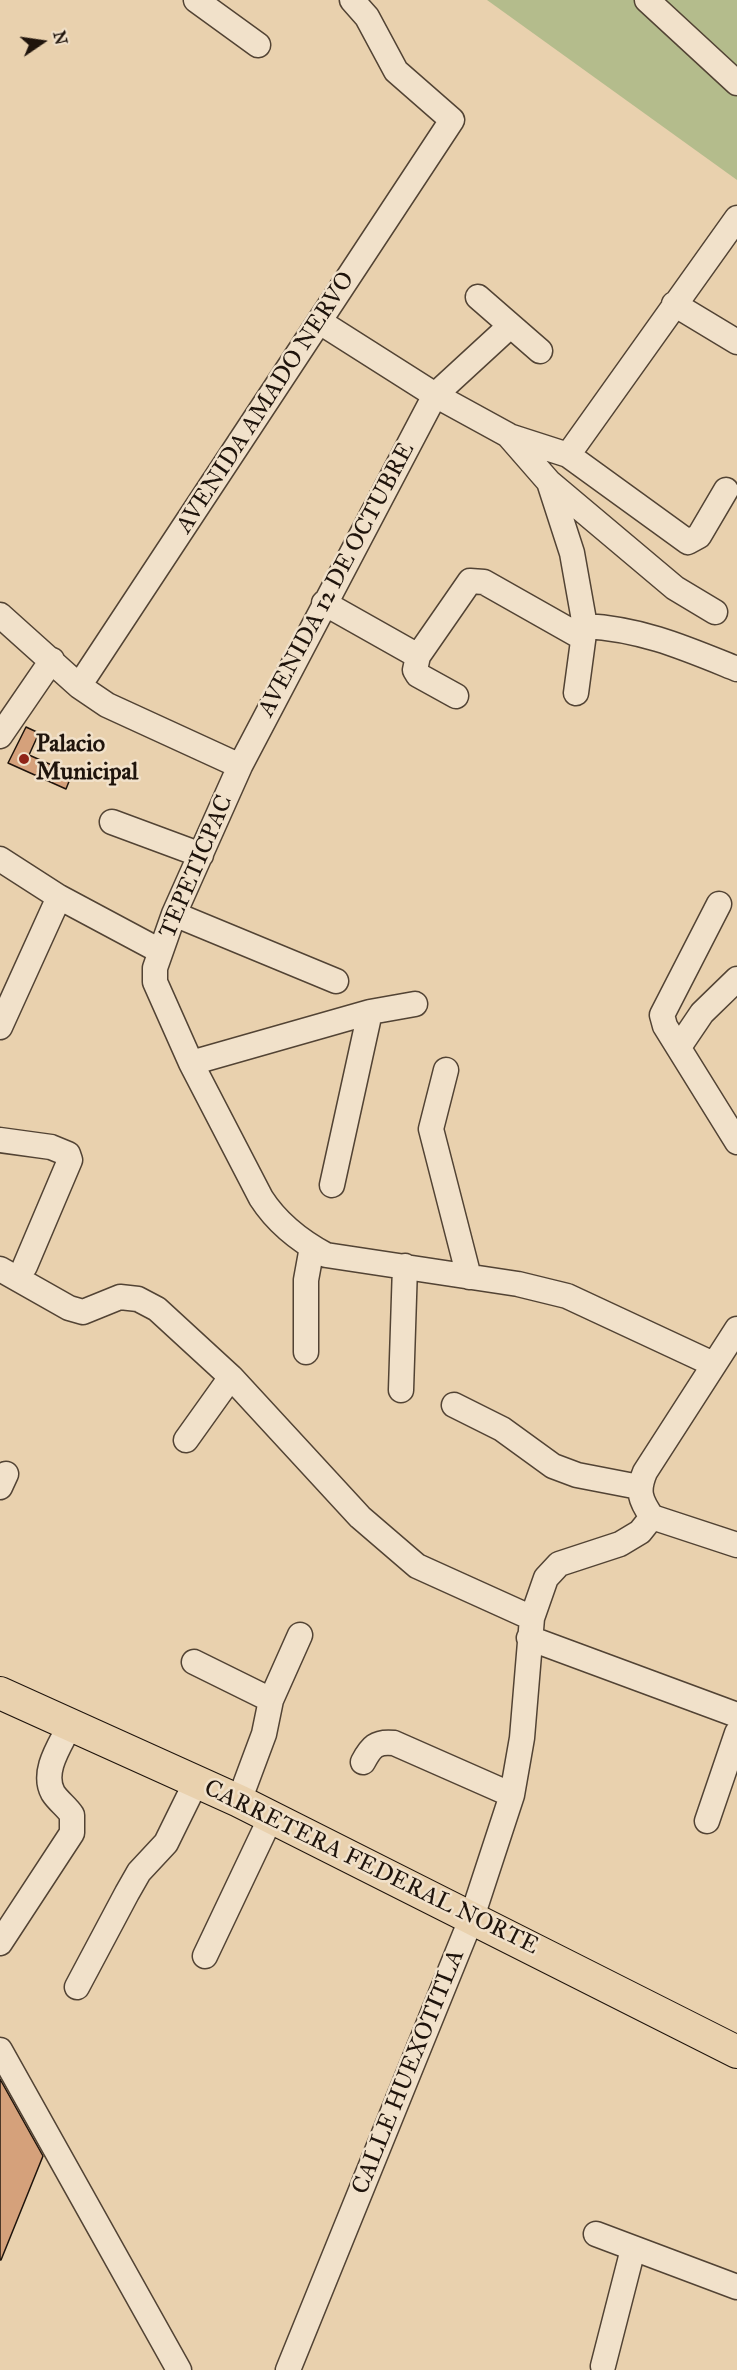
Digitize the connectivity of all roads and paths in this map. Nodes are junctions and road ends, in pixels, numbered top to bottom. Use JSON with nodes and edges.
{"nodes":[{"id":1,"x":196,"y":0,"type":"edge"},
{"id":2,"x":646,"y":0,"type":"edge"},
{"id":3,"x":363,"y":6,"type":"edge"},
{"id":4,"x":258,"y":45,"type":"dead end"},
{"id":5,"x":737,"y":83,"type":"edge"},
{"id":6,"x":737,"y":218,"type":"edge"},
{"id":7,"x":478,"y":297,"type":"dead end"},
{"id":8,"x":674,"y":304,"type":"junction"},
{"id":9,"x":320,"y":322,"type":"junction"},
{"id":10,"x":510,"y":326,"type":"junction"},
{"id":11,"x":737,"y":342,"type":"edge"},
{"id":12,"x":540,"y":351,"type":"dead end"},
{"id":13,"x":435,"y":395,"type":"junction"},
{"id":14,"x":508,"y":435,"type":"junction"},
{"id":15,"x":568,"y":455,"type":"junction"},
{"id":16,"x":549,"y":482,"type":"junction"},
{"id":17,"x":726,"y":490,"type":"dead end"},
{"id":18,"x":324,"y":603,"type":"junction"},
{"id":19,"x":715,"y":612,"type":"dead end"},
{"id":20,"x":0,"y":615,"type":"edge"},
{"id":21,"x":584,"y":632,"type":"junction"},
{"id":22,"x":418,"y":656,"type":"junction"},
{"id":23,"x":52,"y":660,"type":"junction"},
{"id":24,"x":737,"y":669,"type":"edge"},
{"id":25,"x":79,"y":686,"type":"junction"},
{"id":26,"x":576,"y":693,"type":"dead end"},
{"id":27,"x":456,"y":696,"type":"dead end"},
{"id":28,"x":0,"y":736,"type":"edge"},
{"id":29,"x":240,"y":766,"type":"junction"},
{"id":30,"x":112,"y":822,"type":"dead end"},
{"id":31,"x":201,"y":855,"type":"junction"},
{"id":32,"x":0,"y":859,"type":"edge"},
{"id":33,"x":60,"y":897,"type":"junction"},
{"id":34,"x":718,"y":904,"type":"dead end"},
{"id":35,"x":174,"y":914,"type":"junction"},
{"id":36,"x":158,"y":960,"type":"junction"},
{"id":37,"x":737,"y":979,"type":"edge"},
{"id":38,"x":336,"y":981,"type":"dead end"},
{"id":39,"x":415,"y":1004,"type":"dead end"},
{"id":40,"x":370,"y":1012,"type":"junction"},
{"id":41,"x":0,"y":1027,"type":"edge"},
{"id":42,"x":679,"y":1047,"type":"junction"},
{"id":43,"x":191,"y":1064,"type":"junction"},
{"id":44,"x":446,"y":1070,"type":"dead end"},
{"id":45,"x":0,"y":1140,"type":"edge"},
{"id":46,"x":737,"y":1142,"type":"edge"},
{"id":47,"x":332,"y":1185,"type":"dead end"},
{"id":48,"x":312,"y":1247,"type":"junction"},
{"id":49,"x":25,"y":1266,"type":"dead end"},
{"id":50,"x":405,"y":1266,"type":"junction"},
{"id":51,"x":0,"y":1269,"type":"edge"},
{"id":52,"x":468,"y":1277,"type":"junction"},
{"id":53,"x":737,"y":1329,"type":"edge"},
{"id":54,"x":306,"y":1352,"type":"dead end"},
{"id":55,"x":713,"y":1364,"type":"junction"},
{"id":56,"x":231,"y":1377,"type":"junction"},
{"id":57,"x":401,"y":1390,"type":"dead end"},
{"id":58,"x":454,"y":1406,"type":"dead end"},
{"id":59,"x":186,"y":1440,"type":"dead end"},
{"id":60,"x":639,"y":1487,"type":"junction"},
{"id":61,"x":652,"y":1517,"type":"junction"},
{"id":62,"x":737,"y":1545,"type":"edge"},
{"id":63,"x":530,"y":1628,"type":"junction"},
{"id":64,"x":300,"y":1635,"type":"dead end"},
{"id":65,"x":194,"y":1662,"type":"dead end"},
{"id":66,"x":0,"y":1693,"type":"edge"},
{"id":67,"x":271,"y":1700,"type":"junction"},
{"id":68,"x":737,"y":1715,"type":"edge"},
{"id":69,"x":70,"y":1725,"type":"junction"},
{"id":70,"x":737,"y":1733,"type":"edge"},
{"id":71,"x":363,"y":1762,"type":"dead end"},
{"id":72,"x":196,"y":1782,"type":"junction"},
{"id":73,"x":512,"y":1795,"type":"junction"},
{"id":74,"x":239,"y":1801,"type":"junction"},
{"id":75,"x":271,"y":1817,"type":"junction"},
{"id":76,"x":707,"y":1821,"type":"dead end"},
{"id":77,"x":472,"y":1917,"type":"junction"},
{"id":78,"x":0,"y":1943,"type":"edge"},
{"id":79,"x":205,"y":1956,"type":"dead end"},
{"id":80,"x":77,"y":1987,"type":"dead end"},
{"id":81,"x":0,"y":2050,"type":"edge"},
{"id":82,"x":737,"y":2052,"type":"edge"},
{"id":83,"x":596,"y":2234,"type":"dead end"},
{"id":84,"x":633,"y":2249,"type":"junction"},
{"id":85,"x":737,"y":2287,"type":"edge"},
{"id":86,"x":603,"y":2366,"type":"dead end"},
{"id":87,"x":179,"y":2370,"type":"edge"},
{"id":88,"x":288,"y":2370,"type":"edge"}],
"edges":[{"from":1,"to":4,"type":"street"},
{"from":2,"to":5,"type":"street"},
{"from":3,"to":9,"type":"street","name":"AVENIDA AMADO NERVO"},
{"from":6,"to":8,"type":"street"},
{"from":7,"to":10,"type":"street"},
{"from":8,"to":11,"type":"street"},
{"from":8,"to":15,"type":"street"},
{"from":9,"to":13,"type":"street"},
{"from":9,"to":25,"type":"street","name":"AVENIDA AMADO NERVO"},
{"from":10,"to":12,"type":"street"},
{"from":10,"to":13,"type":"street","name":"AVENIDA 12 DE OCTUBRE"},
{"from":13,"to":14,"type":"street"},
{"from":13,"to":18,"type":"street","name":"AVENIDA 12 DE OCTUBRE"},
{"from":14,"to":15,"type":"street"},
{"from":14,"to":16,"type":"street"},
{"from":15,"to":17,"type":"street"},
{"from":16,"to":19,"type":"street"},
{"from":16,"to":21,"type":"street"},
{"from":18,"to":22,"type":"street"},
{"from":18,"to":29,"type":"street","name":"AVENIDA 12 DE OCTUBRE"},
{"from":20,"to":23,"type":"street"},
{"from":21,"to":22,"type":"street"},
{"from":21,"to":24,"type":"street"},
{"from":21,"to":26,"type":"street"},
{"from":22,"to":27,"type":"street"},
{"from":23,"to":25,"type":"street"},
{"from":23,"to":28,"type":"street"},
{"from":25,"to":29,"type":"street"},
{"from":29,"to":31,"type":"street","name":"TEPETICPAC"},
{"from":30,"to":31,"type":"street"},
{"from":31,"to":35,"type":"street","name":"TEPETICPAC"},
{"from":32,"to":33,"type":"street"},
{"from":33,"to":36,"type":"street"},
{"from":33,"to":41,"type":"street"},
{"from":34,"to":42,"type":"street"},
{"from":35,"to":36,"type":"street","name":"TEPETICPAC"},
{"from":35,"to":38,"type":"street"},
{"from":36,"to":43,"type":"street"},
{"from":37,"to":42,"type":"street"},
{"from":39,"to":40,"type":"street"},
{"from":40,"to":43,"type":"street"},
{"from":40,"to":47,"type":"street"},
{"from":42,"to":46,"type":"street"},
{"from":43,"to":48,"type":"street"},
{"from":44,"to":52,"type":"street"},
{"from":45,"to":49,"type":"street"},
{"from":48,"to":50,"type":"street"},
{"from":48,"to":54,"type":"street"},
{"from":50,"to":52,"type":"street"},
{"from":50,"to":57,"type":"street"},
{"from":51,"to":56,"type":"street"},
{"from":52,"to":55,"type":"street"},
{"from":53,"to":55,"type":"street"},
{"from":55,"to":60,"type":"street"},
{"from":56,"to":59,"type":"street"},
{"from":56,"to":63,"type":"street"},
{"from":58,"to":60,"type":"street"},
{"from":60,"to":61,"type":"street"},
{"from":61,"to":62,"type":"street"},
{"from":61,"to":63,"type":"street","name":"CALLE HUEXOTITLA"},
{"from":63,"to":68,"type":"street"},
{"from":63,"to":73,"type":"street","name":"CALLE HUEXOTITLA"},
{"from":64,"to":67,"type":"street"},
{"from":65,"to":67,"type":"street"},
{"from":66,"to":69,"type":"main road","name":"CARRETERA FEDERAL NORTE"},
{"from":67,"to":74,"type":"street"},
{"from":69,"to":72,"type":"main road","name":"CARRETERA FEDERAL NORTE"},
{"from":69,"to":78,"type":"street"},
{"from":70,"to":76,"type":"street"},
{"from":71,"to":73,"type":"street"},
{"from":72,"to":74,"type":"main road","name":"CARRETERA FEDERAL NORTE"},
{"from":72,"to":80,"type":"street"},
{"from":73,"to":77,"type":"street","name":"CALLE HUEXOTITLA"},
{"from":74,"to":75,"type":"main road","name":"CARRETERA FEDERAL NORTE"},
{"from":75,"to":77,"type":"main road","name":"CARRETERA FEDERAL NORTE"},
{"from":75,"to":79,"type":"street"},
{"from":77,"to":82,"type":"main road","name":"CARRETERA FEDERAL NORTE"},
{"from":77,"to":88,"type":"street","name":"CALLE HUEXOTITLA"},
{"from":81,"to":87,"type":"street"},
{"from":83,"to":84,"type":"street"},
{"from":84,"to":85,"type":"street"},
{"from":84,"to":86,"type":"street"}]}
